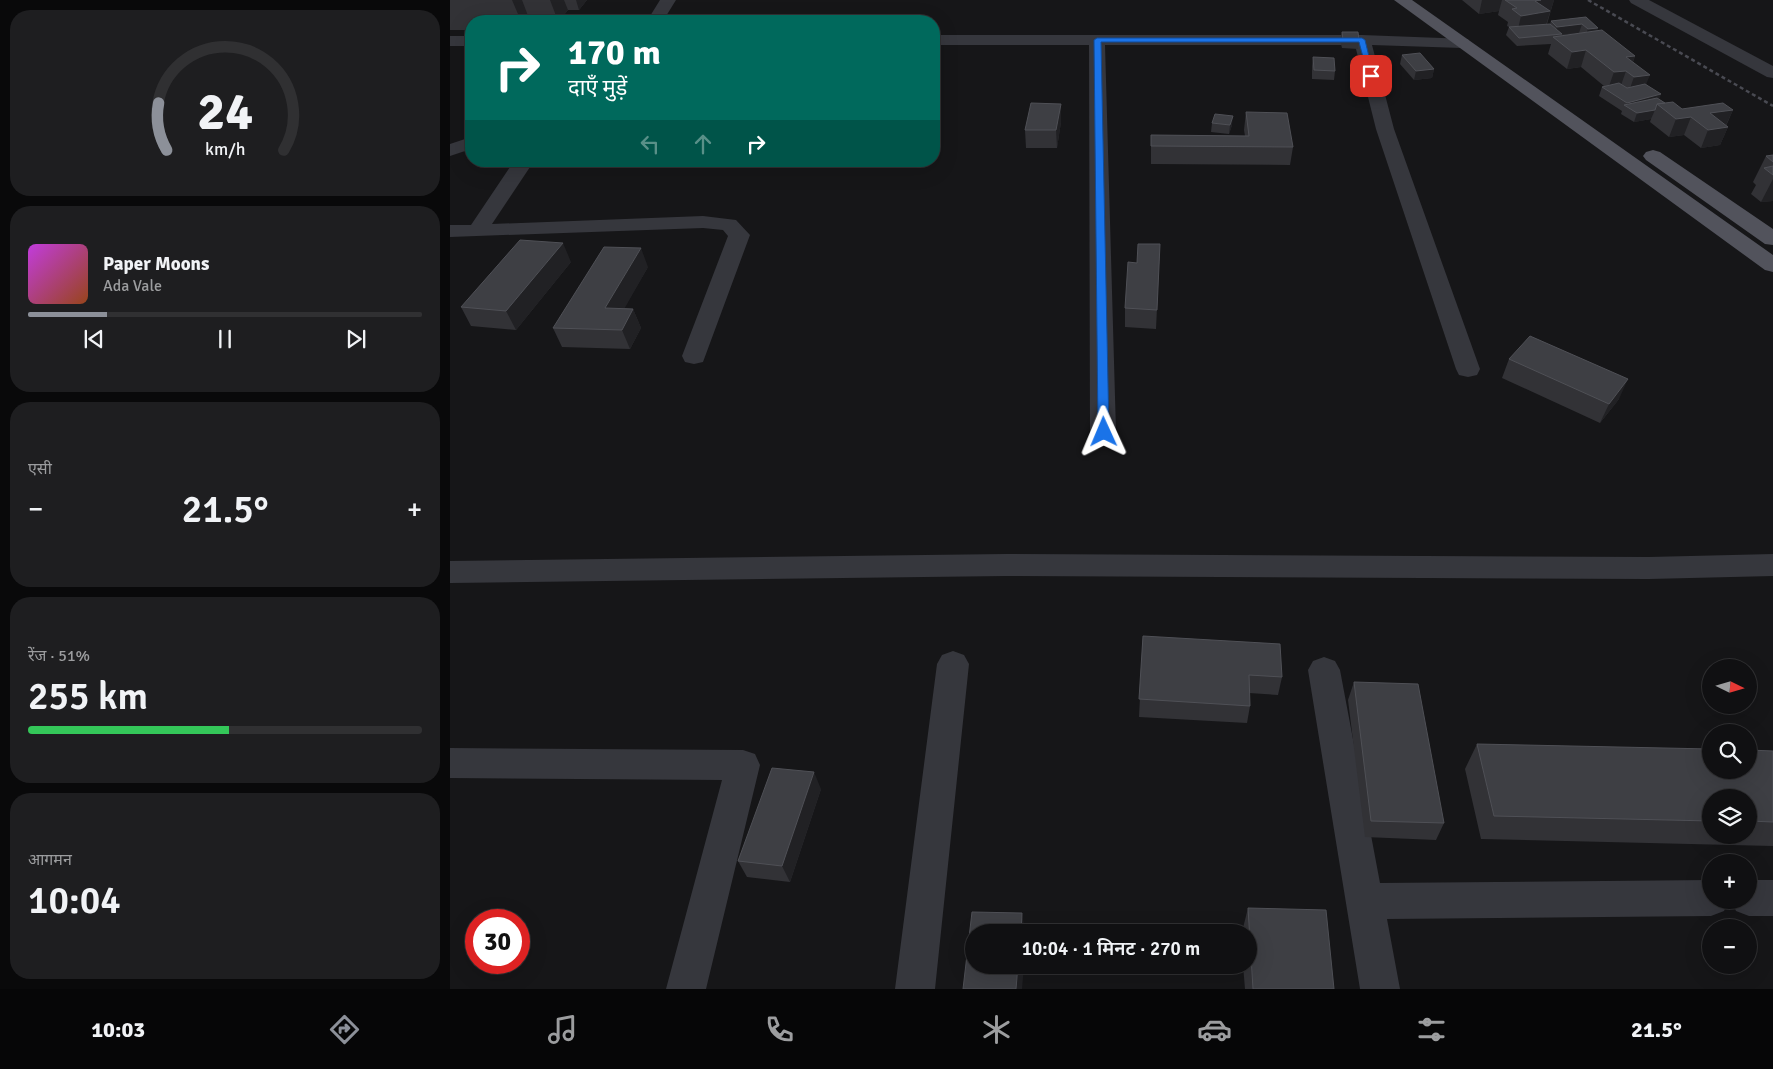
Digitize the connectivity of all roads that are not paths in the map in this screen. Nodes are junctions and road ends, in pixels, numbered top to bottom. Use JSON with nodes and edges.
{"nodes":[{"id":1,"x":668,"y":0,"type":"edge"},
{"id":2,"x":1402,"y":0,"type":"edge"},
{"id":3,"x":1428,"y":0,"type":"edge"},
{"id":4,"x":1637,"y":0,"type":"edge"},
{"id":5,"x":659,"y":15,"type":"edge"},
{"id":6,"x":940,"y":40,"type":"edge"},
{"id":7,"x":1097,"y":40,"type":"junction"},
{"id":8,"x":1362,"y":40,"type":"junction"},
{"id":9,"x":450,"y":41,"type":"edge"},
{"id":10,"x":465,"y":41,"type":"edge"},
{"id":11,"x":1462,"y":43,"type":"junction"},
{"id":12,"x":1773,"y":59,"type":"edge"},
{"id":13,"x":1754,"y":63,"type":"junction"},
{"id":14,"x":1773,"y":74,"type":"edge"},
{"id":15,"x":1580,"y":105,"type":"dead end"},
{"id":16,"x":1636,"y":144,"type":"dead end"},
{"id":17,"x":465,"y":145,"type":"edge"},
{"id":18,"x":450,"y":150,"type":"edge"},
{"id":19,"x":520,"y":167,"type":"edge"},
{"id":20,"x":450,"y":231,"type":"edge"},
{"id":21,"x":477,"y":231,"type":"junction"},
{"id":22,"x":1773,"y":239,"type":"edge"},
{"id":23,"x":1773,"y":265,"type":"edge"},
{"id":24,"x":694,"y":356,"type":"dead end"},
{"id":25,"x":1468,"y":369,"type":"dead end"},
{"id":26,"x":1104,"y":432,"type":"dead end"},
{"id":27,"x":1773,"y":565,"type":"edge"},
{"id":28,"x":450,"y":572,"type":"edge"},
{"id":29,"x":953,"y":664,"type":"dead end"},
{"id":30,"x":1324,"y":670,"type":"dead end"},
{"id":31,"x":450,"y":763,"type":"edge"},
{"id":32,"x":1702,"y":898,"type":"edge"},
{"id":33,"x":1757,"y":898,"type":"edge"},
{"id":34,"x":1773,"y":898,"type":"edge"},
{"id":35,"x":1364,"y":901,"type":"junction"},
{"id":36,"x":686,"y":989,"type":"edge"},
{"id":37,"x":915,"y":989,"type":"edge"},
{"id":38,"x":1380,"y":989,"type":"edge"}],
"edges":[{"from":1,"to":5,"type":"street"},
{"from":2,"to":11,"type":"main road"},
{"from":3,"to":15,"type":"main road"},
{"from":4,"to":13,"type":"street"},
{"from":6,"to":7,"type":"street"},
{"from":7,"to":8,"type":"street"},
{"from":7,"to":26,"type":"street"},
{"from":8,"to":11,"type":"street"},
{"from":8,"to":25,"type":"street"},
{"from":9,"to":10,"type":"street"},
{"from":11,"to":23,"type":"main road"},
{"from":12,"to":13,"type":"street"},
{"from":13,"to":14,"type":"street"},
{"from":16,"to":22,"type":"main road"},
{"from":17,"to":18,"type":"street"},
{"from":19,"to":21,"type":"street"},
{"from":20,"to":21,"type":"street"},
{"from":21,"to":24,"type":"street"},
{"from":27,"to":28,"type":"street"},
{"from":29,"to":37,"type":"street"},
{"from":30,"to":35,"type":"street"},
{"from":31,"to":36,"type":"street"},
{"from":32,"to":35,"type":"street"},
{"from":33,"to":34,"type":"street"},
{"from":35,"to":38,"type":"street"}]}
